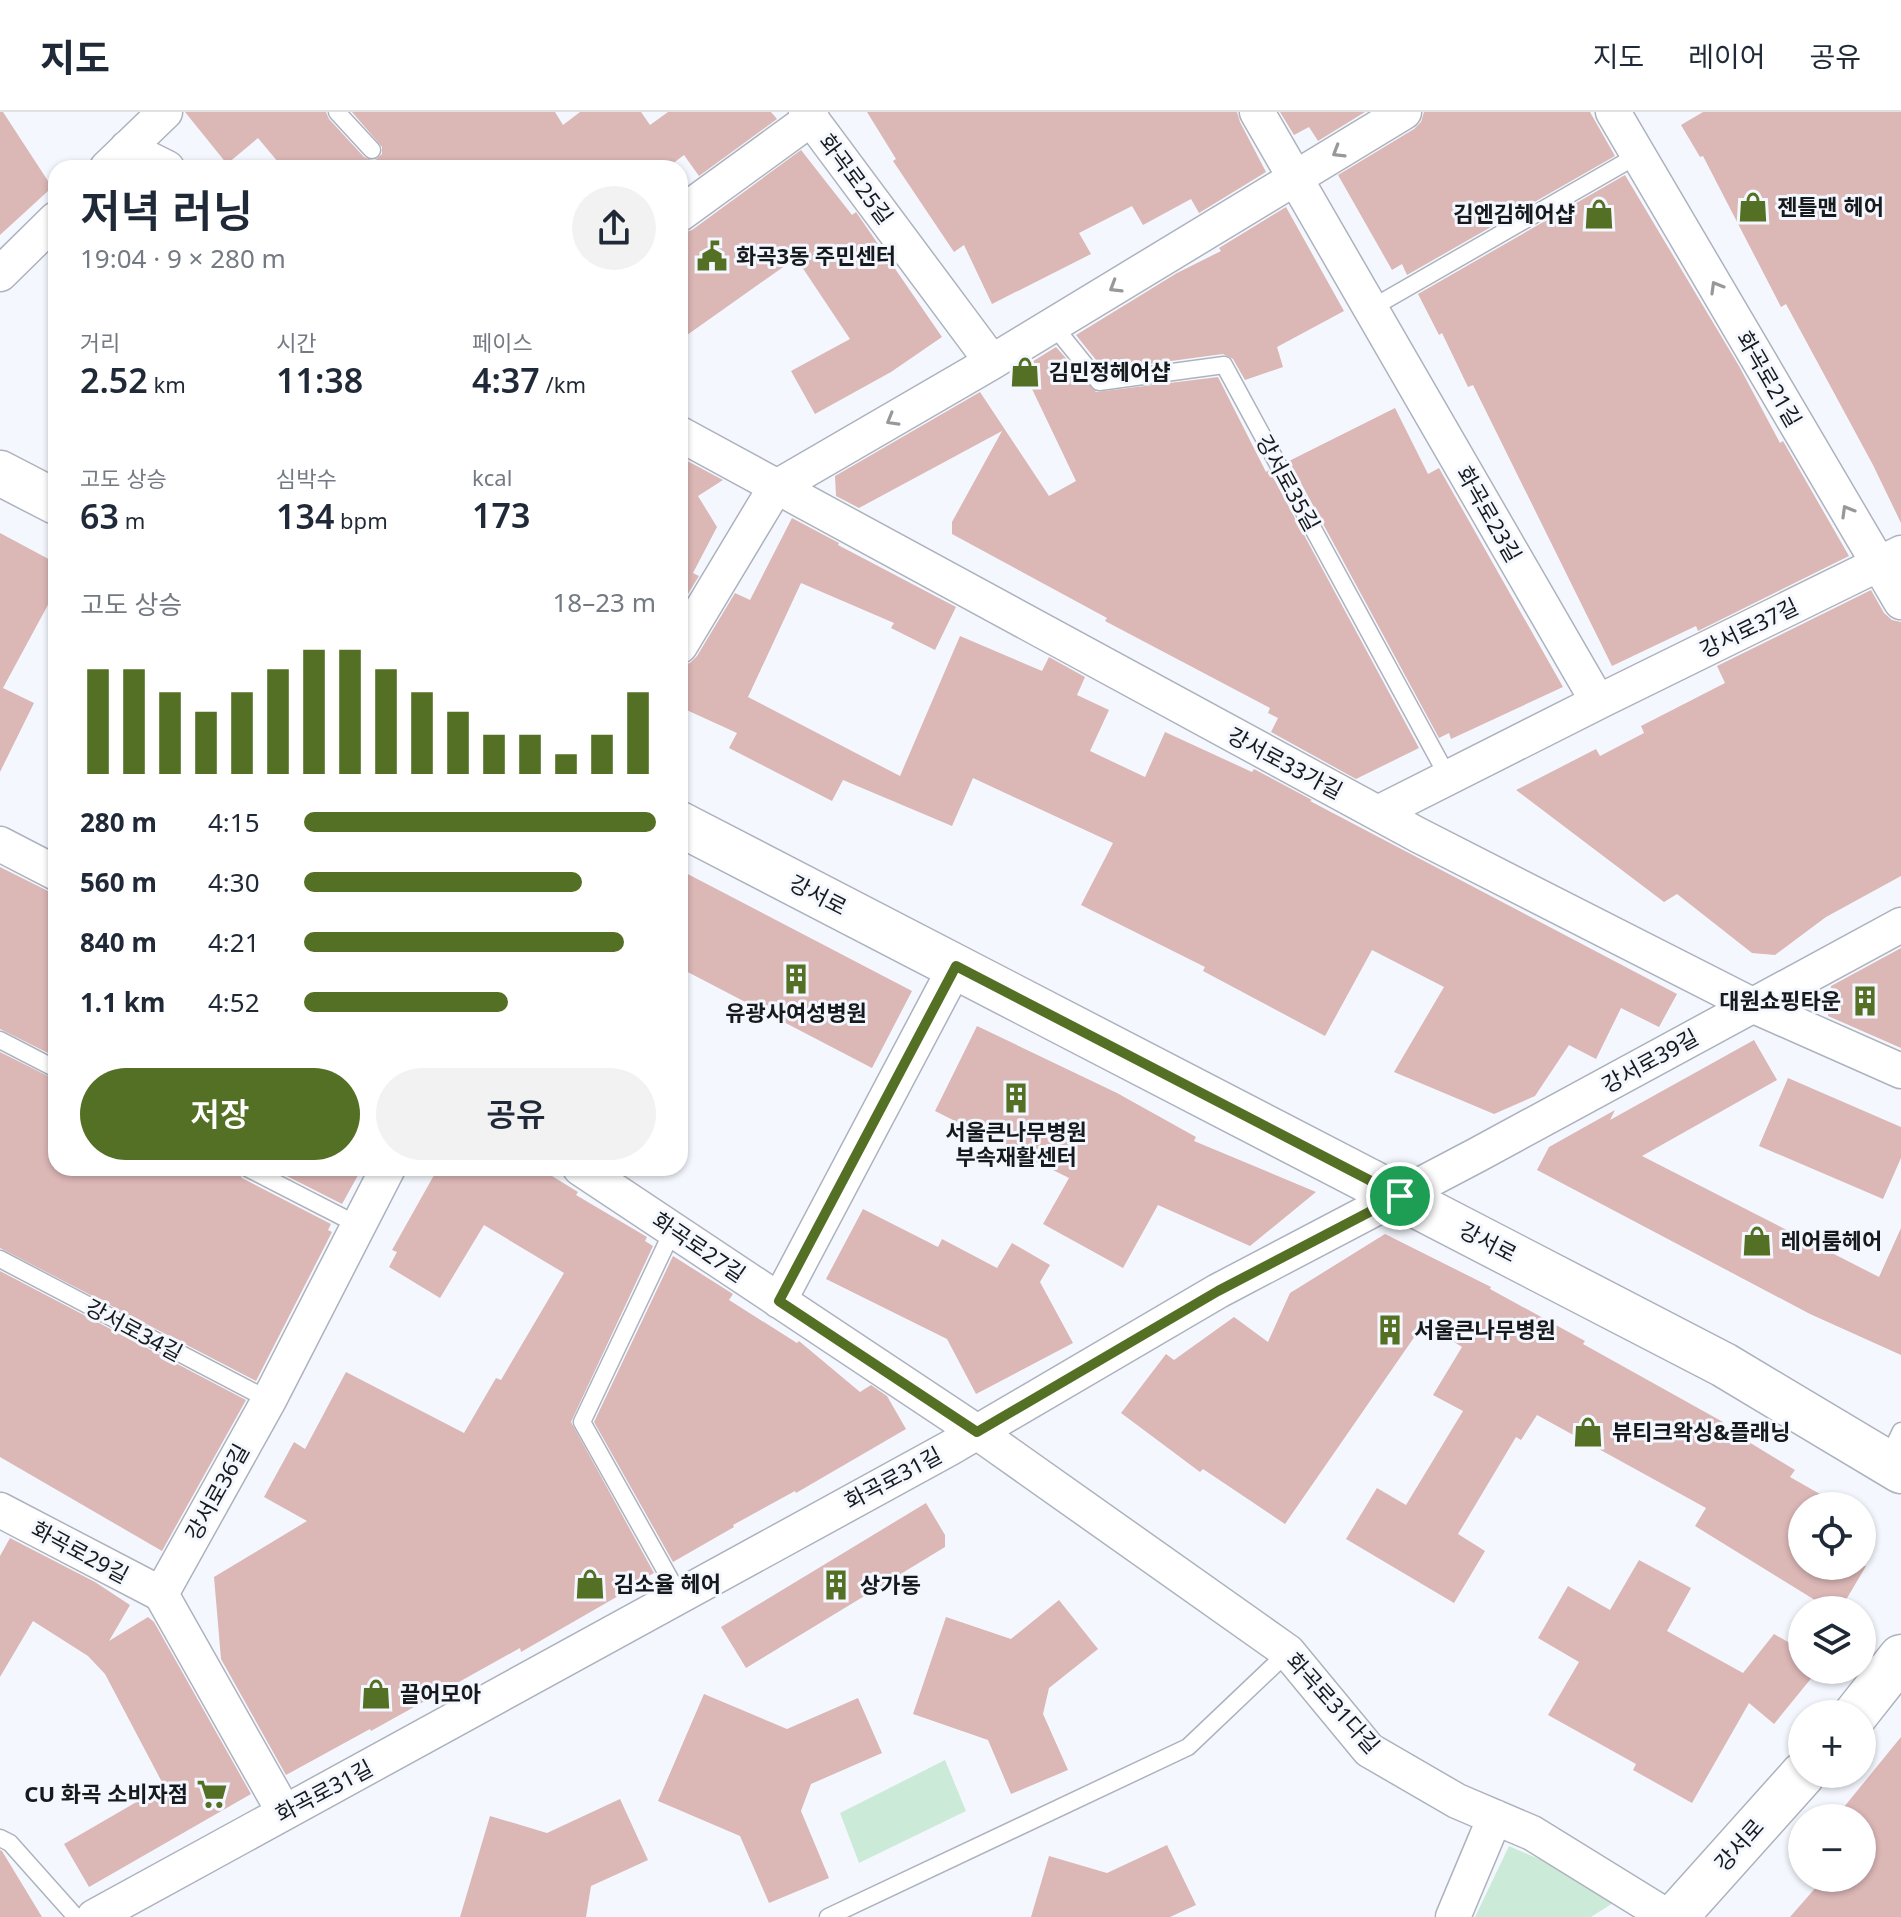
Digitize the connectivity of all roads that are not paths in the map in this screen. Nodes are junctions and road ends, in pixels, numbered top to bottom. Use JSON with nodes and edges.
{"nodes":[{"id":1,"x":165,"y":112,"type":"edge"},
{"id":2,"x":337,"y":112,"type":"edge"},
{"id":3,"x":1257,"y":112,"type":"edge"},
{"id":4,"x":1404,"y":112,"type":"edge"},
{"id":5,"x":1613,"y":112,"type":"edge"},
{"id":6,"x":809,"y":115,"type":"edge"},
{"id":7,"x":372,"y":150,"type":"dead end"},
{"id":8,"x":1638,"y":155,"type":"junction"},
{"id":9,"x":117,"y":158,"type":"edge"},
{"id":10,"x":1295,"y":179,"type":"junction"},
{"id":11,"x":688,"y":208,"type":"edge"},
{"id":12,"x":48,"y":227,"type":"edge"},
{"id":13,"x":0,"y":274,"type":"edge"},
{"id":14,"x":1370,"y":309,"type":"junction"},
{"id":15,"x":1053,"y":325,"type":"junction"},
{"id":16,"x":992,"y":362,"type":"junction"},
{"id":17,"x":688,"y":439,"type":"edge"},
{"id":18,"x":0,"y":473,"type":"edge"},
{"id":19,"x":775,"y":488,"type":"junction"},
{"id":20,"x":48,"y":498,"type":"edge"},
{"id":21,"x":1890,"y":559,"type":"edge"},
{"id":22,"x":1901,"y":602,"type":"edge"},
{"id":23,"x":688,"y":633,"type":"edge"},
{"id":24,"x":1598,"y":702,"type":"junction"},
{"id":25,"x":1448,"y":777,"type":"junction"},
{"id":26,"x":1378,"y":813,"type":"junction"},
{"id":27,"x":688,"y":828,"type":"edge"},
{"id":28,"x":0,"y":844,"type":"edge"},
{"id":29,"x":48,"y":869,"type":"edge"},
{"id":30,"x":1901,"y":925,"type":"edge"},
{"id":31,"x":956,"y":966,"type":"junction"},
{"id":32,"x":1752,"y":1005,"type":"junction"},
{"id":33,"x":0,"y":1040,"type":"edge"},
{"id":34,"x":48,"y":1065,"type":"edge"},
{"id":35,"x":1901,"y":1071,"type":"edge"},
{"id":36,"x":263,"y":1176,"type":"edge"},
{"id":37,"x":384,"y":1176,"type":"edge"},
{"id":38,"x":592,"y":1176,"type":"edge"},
{"id":39,"x":1400,"y":1196,"type":"junction"},
{"id":40,"x":358,"y":1225,"type":"junction"},
{"id":41,"x":673,"y":1230,"type":"junction"},
{"id":42,"x":0,"y":1259,"type":"edge"},
{"id":43,"x":779,"y":1301,"type":"junction"},
{"id":44,"x":269,"y":1400,"type":"junction"},
{"id":45,"x":977,"y":1432,"type":"junction"},
{"id":46,"x":1896,"y":1455,"type":"edge"},
{"id":47,"x":0,"y":1510,"type":"edge"},
{"id":48,"x":161,"y":1594,"type":"junction"},
{"id":49,"x":679,"y":1595,"type":"junction"},
{"id":50,"x":1288,"y":1652,"type":"junction"},
{"id":51,"x":1901,"y":1657,"type":"edge"},
{"id":52,"x":1867,"y":1700,"type":"edge"},
{"id":53,"x":1790,"y":1788,"type":"edge"},
{"id":54,"x":284,"y":1812,"type":"junction"},
{"id":55,"x":1495,"y":1817,"type":"junction"},
{"id":56,"x":0,"y":1838,"type":"edge"},
{"id":57,"x":76,"y":1917,"type":"edge"},
{"id":58,"x":94,"y":1917,"type":"edge"},
{"id":59,"x":828,"y":1917,"type":"edge"},
{"id":60,"x":1453,"y":1917,"type":"edge"},
{"id":61,"x":1668,"y":1917,"type":"edge"},
{"id":62,"x":1675,"y":1917,"type":"edge"}],
"edges":[{"from":1,"to":9,"type":"street"},
{"from":2,"to":7,"type":"lane"},
{"from":3,"to":10,"type":"street","name":"화곡로23길"},
{"from":4,"to":10,"type":"street","one_way":true},
{"from":5,"to":8,"type":"street","name":"화곡로21길"},
{"from":6,"to":11,"type":"street"},
{"from":6,"to":16,"type":"street","name":"화곡로25길"},
{"from":8,"to":14,"type":"lane"},
{"from":21,"to":8,"type":"street","name":"화곡로21길","one_way":true},
{"from":10,"to":14,"type":"street","name":"화곡로23길"},
{"from":10,"to":15,"type":"street","one_way":true},
{"from":12,"to":13,"type":"street"},
{"from":14,"to":24,"type":"street","name":"화곡로23길"},
{"from":15,"to":16,"type":"street"},
{"from":15,"to":25,"type":"lane","name":"강서로35길"},
{"from":16,"to":19,"type":"street","one_way":true},
{"from":17,"to":19,"type":"street","name":"강서로33가길"},
{"from":18,"to":20,"type":"main road"},
{"from":19,"to":23,"type":"street"},
{"from":19,"to":26,"type":"street","name":"강서로33가길"},
{"from":21,"to":22,"type":"street","name":"화곡로21길"},
{"from":21,"to":24,"type":"street","name":"강서로37길"},
{"from":24,"to":25,"type":"street"},
{"from":25,"to":26,"type":"street"},
{"from":26,"to":32,"type":"street","name":"강서로33가길"},
{"from":27,"to":31,"type":"main road","name":"강서로"},
{"from":28,"to":29,"type":"street"},
{"from":30,"to":32,"type":"street","name":"강서로39길"},
{"from":31,"to":39,"type":"main road","name":"강서로"},
{"from":31,"to":43,"type":"street"},
{"from":32,"to":35,"type":"street","name":"강서로33가길"},
{"from":32,"to":39,"type":"street","name":"강서로39길"},
{"from":33,"to":34,"type":"lane"},
{"from":36,"to":40,"type":"lane"},
{"from":37,"to":40,"type":"street","name":"강서로36길"},
{"from":38,"to":41,"type":"street","name":"화곡로27길"},
{"from":39,"to":45,"type":"street","name":"화곡로31길"},
{"from":39,"to":46,"type":"main road","name":"강서로"},
{"from":40,"to":44,"type":"street","name":"강서로36길"},
{"from":41,"to":43,"type":"street","name":"화곡로27길"},
{"from":41,"to":49,"type":"lane"},
{"from":42,"to":44,"type":"lane","name":"강서로34길"},
{"from":43,"to":45,"type":"street","name":"화곡로27길"},
{"from":44,"to":48,"type":"street","name":"강서로36길"},
{"from":45,"to":49,"type":"street","name":"화곡로31길"},
{"from":45,"to":50,"type":"street","name":"화곡로31다길"},
{"from":47,"to":48,"type":"street","name":"화곡로29길"},
{"from":48,"to":54,"type":"street"},
{"from":49,"to":54,"type":"street","name":"화곡로31길"},
{"from":50,"to":55,"type":"street","name":"화곡로31다길"},
{"from":50,"to":59,"type":"lane"},
{"from":51,"to":52,"type":"main road"},
{"from":53,"to":62,"type":"main road","name":"강서로"},
{"from":54,"to":58,"type":"street","name":"화곡로31길"},
{"from":55,"to":60,"type":"street"},
{"from":55,"to":61,"type":"street","name":"화곡로31다길"},
{"from":56,"to":57,"type":"lane"}]}
